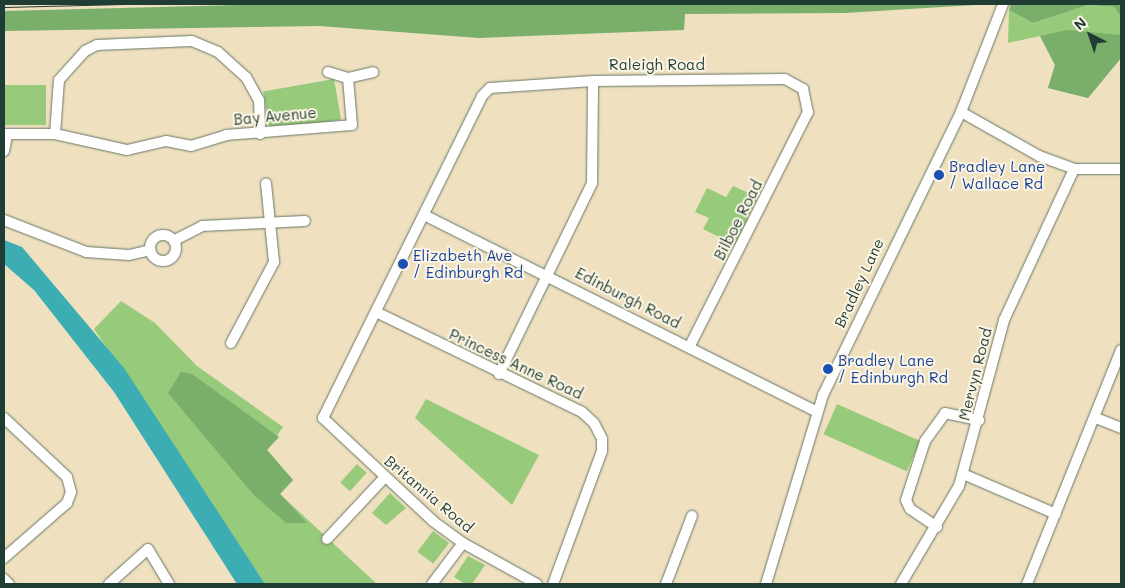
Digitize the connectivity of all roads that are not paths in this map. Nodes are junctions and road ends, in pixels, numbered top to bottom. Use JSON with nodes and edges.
{"nodes":[{"id":1,"x":1003,"y":4,"type":"edge"},
{"id":2,"x":328,"y":72,"type":"dead end"},
{"id":3,"x":373,"y":72,"type":"dead end"},
{"id":4,"x":348,"y":78,"type":"junction"},
{"id":5,"x":593,"y":81,"type":"junction"},
{"id":6,"x":809,"y":105,"type":"joint"},
{"id":7,"x":960,"y":112,"type":"junction"},
{"id":8,"x":55,"y":134,"type":"junction"},
{"id":9,"x":260,"y":134,"type":"junction"},
{"id":10,"x":6,"y":135,"type":"edge"},
{"id":11,"x":4,"y":151,"type":"edge"},
{"id":12,"x":1074,"y":169,"type":"junction"},
{"id":13,"x":1121,"y":169,"type":"edge"},
{"id":14,"x":266,"y":184,"type":"dead end"},
{"id":15,"x":424,"y":215,"type":"junction"},
{"id":16,"x":4,"y":220,"type":"edge"},
{"id":17,"x":305,"y":221,"type":"dead end"},
{"id":18,"x":268,"y":225,"type":"junction"},
{"id":19,"x":175,"y":240,"type":"junction"},
{"id":20,"x":150,"y":250,"type":"junction"},
{"id":21,"x":548,"y":274,"type":"junction"},
{"id":22,"x":376,"y":312,"type":"junction"},
{"id":23,"x":231,"y":343,"type":"dead end"},
{"id":24,"x":690,"y":346,"type":"junction"},
{"id":25,"x":1121,"y":350,"type":"edge"},
{"id":26,"x":499,"y":374,"type":"junction"},
{"id":27,"x":817,"y":412,"type":"junction"},
{"id":28,"x":4,"y":418,"type":"edge"},
{"id":29,"x":1096,"y":418,"type":"junction"},
{"id":30,"x":979,"y":420,"type":"junction"},
{"id":31,"x":1121,"y":428,"type":"edge"},
{"id":32,"x":963,"y":474,"type":"junction"},
{"id":33,"x":384,"y":478,"type":"junction"},
{"id":34,"x":1056,"y":514,"type":"junction"},
{"id":35,"x":692,"y":516,"type":"dead end"},
{"id":36,"x":937,"y":527,"type":"junction"},
{"id":37,"x":327,"y":539,"type":"dead end"},
{"id":38,"x":463,"y":543,"type":"junction"},
{"id":39,"x":4,"y":558,"type":"edge"},
{"id":40,"x":4,"y":579,"type":"edge"},
{"id":41,"x":9,"y":584,"type":"edge"},
{"id":42,"x":109,"y":584,"type":"edge"},
{"id":43,"x":169,"y":584,"type":"edge"},
{"id":44,"x":432,"y":584,"type":"edge"},
{"id":45,"x":537,"y":584,"type":"edge"},
{"id":46,"x":553,"y":584,"type":"edge"},
{"id":47,"x":666,"y":584,"type":"edge"},
{"id":48,"x":766,"y":584,"type":"edge"},
{"id":49,"x":901,"y":584,"type":"edge"},
{"id":50,"x":1027,"y":584,"type":"edge"}],
"edges":[{"from":1,"to":7,"type":"street","name":"Bradley Lane"},
{"from":2,"to":4,"type":"street"},
{"from":3,"to":4,"type":"street"},
{"from":4,"to":9,"type":"street","name":"Bay Avenue"},
{"from":5,"to":6,"type":"street","name":"Raleigh Road"},
{"from":5,"to":15,"type":"street","name":"Raleigh Road"},
{"from":5,"to":21,"type":"street"},
{"from":6,"to":24,"type":"street","name":"Bilboe Road"},
{"from":7,"to":12,"type":"street"},
{"from":7,"to":27,"type":"street","name":"Bradley Lane"},
{"from":8,"to":9,"type":"street","name":"Bay Avenue"},
{"from":8,"to":9,"type":"street"},
{"from":8,"to":10,"type":"street","name":"Bay Avenue"},
{"from":10,"to":11,"type":"street"},
{"from":12,"to":13,"type":"street"},
{"from":12,"to":30,"type":"street","name":"Mervyn Road"},
{"from":14,"to":18,"type":"street"},
{"from":15,"to":21,"type":"street","name":"Edinburgh Road"},
{"from":15,"to":22,"type":"street"},
{"from":16,"to":20,"type":"street"},
{"from":17,"to":18,"type":"street"},
{"from":18,"to":19,"type":"street"},
{"from":18,"to":23,"type":"street"},
{"from":19,"to":20,"type":"street"},
{"from":19,"to":20,"type":"street"},
{"from":21,"to":24,"type":"street","name":"Edinburgh Road"},
{"from":21,"to":26,"type":"street"},
{"from":22,"to":26,"type":"street","name":"Princess Anne Road"},
{"from":22,"to":33,"type":"street","name":"Britannia Road"},
{"from":24,"to":27,"type":"street","name":"Edinburgh Road"},
{"from":25,"to":29,"type":"street"},
{"from":26,"to":46,"type":"street","name":"Princess Anne Road"},
{"from":27,"to":48,"type":"street","name":"Bradley Lane"},
{"from":28,"to":39,"type":"street"},
{"from":29,"to":31,"type":"street"},
{"from":29,"to":34,"type":"street"},
{"from":30,"to":32,"type":"street","name":"Mervyn Road"},
{"from":30,"to":36,"type":"street"},
{"from":32,"to":34,"type":"street"},
{"from":32,"to":36,"type":"street","name":"Mervyn Road"},
{"from":33,"to":37,"type":"street"},
{"from":33,"to":38,"type":"street","name":"Britannia Road"},
{"from":34,"to":50,"type":"street"},
{"from":35,"to":47,"type":"street"},
{"from":36,"to":49,"type":"street","name":"Mervyn Road"},
{"from":38,"to":44,"type":"street"},
{"from":38,"to":45,"type":"street","name":"Britannia Road"},
{"from":40,"to":41,"type":"street"},
{"from":42,"to":43,"type":"street"}]}
